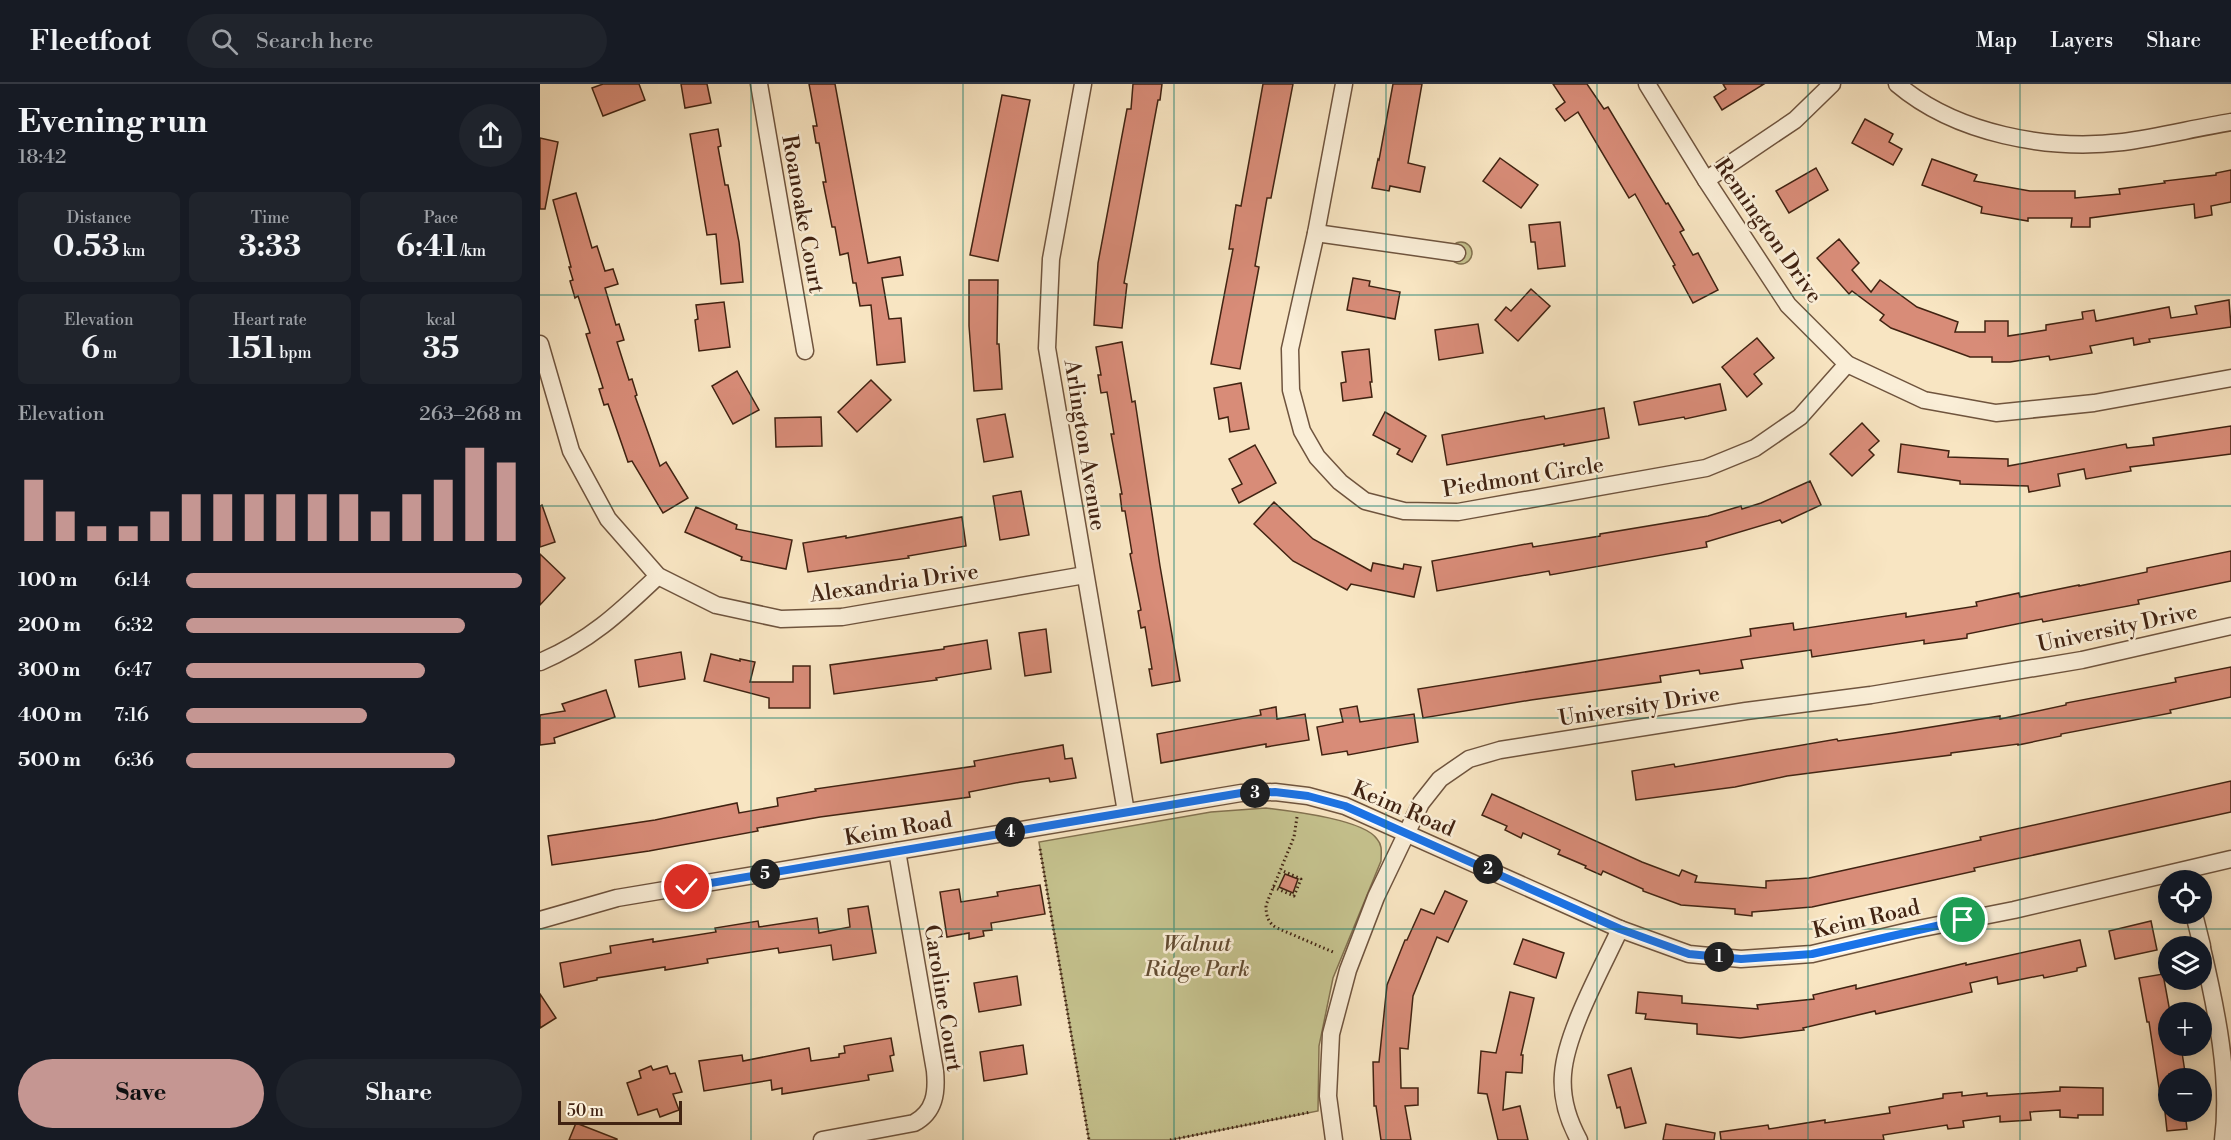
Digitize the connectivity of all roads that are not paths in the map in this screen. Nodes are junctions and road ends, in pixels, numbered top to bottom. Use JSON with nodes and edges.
{"nodes":[{"id":1,"x":759,"y":84,"type":"edge"},
{"id":2,"x":1083,"y":84,"type":"edge"},
{"id":3,"x":1344,"y":84,"type":"edge"},
{"id":4,"x":1647,"y":84,"type":"edge"},
{"id":5,"x":1832,"y":84,"type":"edge"},
{"id":6,"x":1898,"y":84,"type":"edge"},
{"id":7,"x":2231,"y":122,"type":"edge"},
{"id":8,"x":1706,"y":180,"type":"junction"},
{"id":9,"x":1317,"y":233,"type":"junction"},
{"id":10,"x":1456,"y":253,"type":"dead end"},
{"id":11,"x":540,"y":344,"type":"edge"},
{"id":12,"x":805,"y":351,"type":"dead end"},
{"id":13,"x":1847,"y":364,"type":"junction"},
{"id":14,"x":2231,"y":378,"type":"edge"},
{"id":15,"x":1084,"y":574,"type":"junction"},
{"id":16,"x":658,"y":576,"type":"junction"},
{"id":17,"x":2231,"y":626,"type":"edge"},
{"id":18,"x":540,"y":662,"type":"edge"},
{"id":19,"x":1126,"y":812,"type":"junction"},
{"id":20,"x":1407,"y":833,"type":"junction"},
{"id":21,"x":897,"y":851,"type":"junction"},
{"id":22,"x":2231,"y":859,"type":"edge"},
{"id":23,"x":2199,"y":870,"type":"edge"},
{"id":24,"x":2158,"y":881,"type":"edge"},
{"id":25,"x":540,"y":920,"type":"edge"},
{"id":26,"x":1620,"y":929,"type":"junction"},
{"id":27,"x":2212,"y":990,"type":"edge"},
{"id":28,"x":822,"y":1140,"type":"edge"},
{"id":29,"x":1334,"y":1140,"type":"edge"},
{"id":30,"x":1579,"y":1140,"type":"edge"},
{"id":31,"x":2223,"y":1140,"type":"edge"}],
"edges":[{"from":1,"to":12,"type":"street","name":"Roanoake Court"},
{"from":2,"to":15,"type":"street","name":"Arlington Avenue"},
{"from":3,"to":9,"type":"street","name":"Piedmont Circle"},
{"from":4,"to":8,"type":"street","name":"Remington Drive"},
{"from":5,"to":8,"type":"street"},
{"from":6,"to":7,"type":"street"},
{"from":8,"to":13,"type":"street","name":"Remington Drive"},
{"from":9,"to":10,"type":"street"},
{"from":9,"to":13,"type":"street","name":"Piedmont Circle"},
{"from":11,"to":16,"type":"street","name":"Alexandria Drive"},
{"from":13,"to":14,"type":"street","name":"Remington Drive"},
{"from":15,"to":16,"type":"street","name":"Alexandria Drive"},
{"from":15,"to":19,"type":"street","name":"Arlington Avenue"},
{"from":16,"to":18,"type":"street"},
{"from":17,"to":20,"type":"street","name":"University Drive"},
{"from":19,"to":20,"type":"street","name":"Keim Road"},
{"from":19,"to":21,"type":"street","name":"Keim Road"},
{"from":20,"to":26,"type":"street","name":"Keim Road"},
{"from":20,"to":29,"type":"street","name":"University Drive"},
{"from":21,"to":25,"type":"street","name":"Keim Road"},
{"from":21,"to":28,"type":"street","name":"Caroline Court"},
{"from":22,"to":23,"type":"street","name":"Keim Road"},
{"from":24,"to":26,"type":"street","name":"Keim Road"},
{"from":26,"to":30,"type":"street"},
{"from":27,"to":31,"type":"street"}]}
